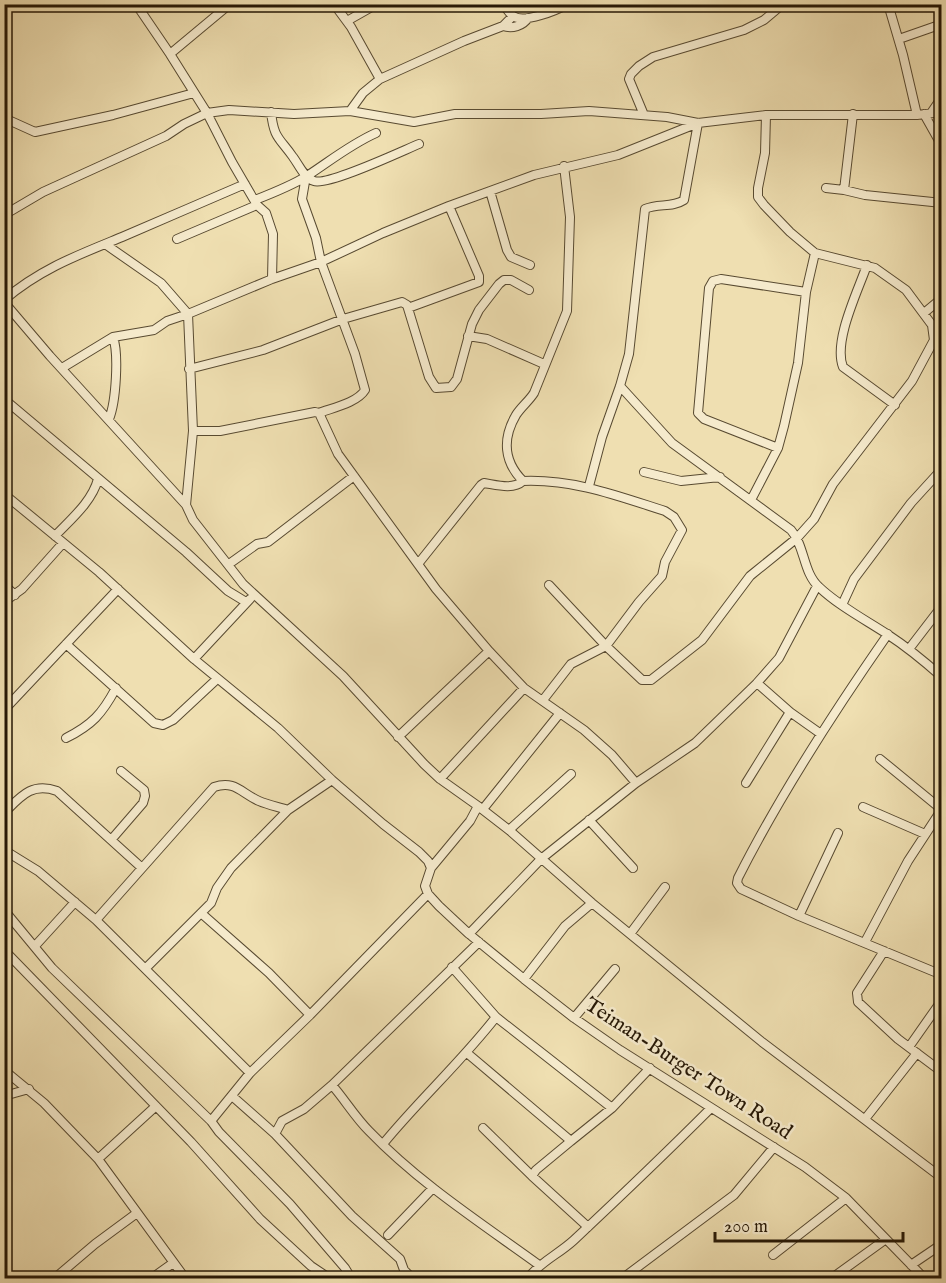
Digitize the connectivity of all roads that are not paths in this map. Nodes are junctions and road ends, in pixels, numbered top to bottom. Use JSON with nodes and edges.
{"nodes":[{"id":1,"x":136,"y":4,"type":"edge"},
{"id":2,"x":230,"y":4,"type":"edge"},
{"id":3,"x":334,"y":4,"type":"edge"},
{"id":4,"x":377,"y":4,"type":"edge"},
{"id":5,"x":503,"y":4,"type":"edge"},
{"id":6,"x":568,"y":4,"type":"edge"},
{"id":7,"x":783,"y":4,"type":"edge"},
{"id":8,"x":888,"y":4,"type":"edge"},
{"id":9,"x":513,"y":16,"type":"junction"},
{"id":10,"x":528,"y":18,"type":"junction"},
{"id":11,"x":347,"y":21,"type":"junction"},
{"id":12,"x":942,"y":24,"type":"edge"},
{"id":13,"x":503,"y":26,"type":"junction"},
{"id":14,"x":899,"y":39,"type":"junction"},
{"id":15,"x":170,"y":54,"type":"junction"},
{"id":16,"x":939,"y":59,"type":"dead end"},
{"id":17,"x":942,"y":75,"type":"edge"},
{"id":18,"x":380,"y":79,"type":"junction"},
{"id":19,"x":194,"y":93,"type":"junction"},
{"id":20,"x":942,"y":97,"type":"edge"},
{"id":21,"x":350,"y":111,"type":"junction"},
{"id":22,"x":271,"y":112,"type":"junction"},
{"id":23,"x":942,"y":112,"type":"edge"},
{"id":24,"x":207,"y":113,"type":"junction"},
{"id":25,"x":853,"y":114,"type":"junction"},
{"id":26,"x":924,"y":114,"type":"junction"},
{"id":27,"x":644,"y":115,"type":"junction"},
{"id":28,"x":766,"y":115,"type":"junction"},
{"id":29,"x":4,"y":118,"type":"edge"},
{"id":30,"x":698,"y":123,"type":"junction"},
{"id":31,"x":376,"y":133,"type":"dead end"},
{"id":32,"x":419,"y":144,"type":"dead end"},
{"id":33,"x":942,"y":146,"type":"edge"},
{"id":34,"x":564,"y":166,"type":"junction"},
{"id":35,"x":306,"y":176,"type":"junction"},
{"id":36,"x":245,"y":184,"type":"junction"},
{"id":37,"x":826,"y":188,"type":"dead end"},
{"id":38,"x":844,"y":190,"type":"junction"},
{"id":39,"x":490,"y":191,"type":"junction"},
{"id":40,"x":256,"y":202,"type":"junction"},
{"id":41,"x":942,"y":203,"type":"edge"},
{"id":42,"x":448,"y":206,"type":"junction"},
{"id":43,"x":4,"y":215,"type":"edge"},
{"id":44,"x":177,"y":239,"type":"dead end"},
{"id":45,"x":105,"y":244,"type":"junction"},
{"id":46,"x":815,"y":253,"type":"junction"},
{"id":47,"x":321,"y":262,"type":"junction"},
{"id":48,"x":530,"y":265,"type":"dead end"},
{"id":49,"x":867,"y":265,"type":"junction"},
{"id":50,"x":272,"y":279,"type":"junction"},
{"id":51,"x":529,"y":290,"type":"dead end"},
{"id":52,"x":806,"y":292,"type":"junction"},
{"id":53,"x":942,"y":298,"type":"edge"},
{"id":54,"x":4,"y":301,"type":"edge"},
{"id":55,"x":408,"y":308,"type":"junction"},
{"id":56,"x":188,"y":314,"type":"junction"},
{"id":57,"x":924,"y":314,"type":"junction"},
{"id":58,"x":343,"y":319,"type":"junction"},
{"id":59,"x":468,"y":336,"type":"junction"},
{"id":60,"x":113,"y":337,"type":"junction"},
{"id":61,"x":938,"y":342,"type":"edge"},
{"id":62,"x":544,"y":364,"type":"junction"},
{"id":63,"x":62,"y":368,"type":"junction"},
{"id":64,"x":189,"y":369,"type":"junction"},
{"id":65,"x":620,"y":386,"type":"junction"},
{"id":66,"x":4,"y":399,"type":"edge"},
{"id":67,"x":895,"y":405,"type":"junction"},
{"id":68,"x":319,"y":413,"type":"junction"},
{"id":69,"x":109,"y":419,"type":"junction"},
{"id":70,"x":193,"y":431,"type":"junction"},
{"id":71,"x":778,"y":448,"type":"junction"},
{"id":72,"x":942,"y":470,"type":"edge"},
{"id":73,"x":644,"y":472,"type":"dead end"},
{"id":74,"x":354,"y":476,"type":"junction"},
{"id":75,"x":720,"y":477,"type":"junction"},
{"id":76,"x":98,"y":479,"type":"junction"},
{"id":77,"x":523,"y":481,"type":"junction"},
{"id":78,"x":589,"y":486,"type":"junction"},
{"id":79,"x":4,"y":494,"type":"edge"},
{"id":80,"x":751,"y":500,"type":"junction"},
{"id":81,"x":186,"y":505,"type":"junction"},
{"id":82,"x":55,"y":536,"type":"junction"},
{"id":83,"x":797,"y":538,"type":"junction"},
{"id":84,"x":63,"y":543,"type":"junction"},
{"id":85,"x":229,"y":564,"type":"junction"},
{"id":86,"x":418,"y":564,"type":"junction"},
{"id":87,"x":4,"y":585,"type":"edge"},
{"id":88,"x":549,"y":585,"type":"dead end"},
{"id":89,"x":817,"y":586,"type":"junction"},
{"id":90,"x":118,"y":590,"type":"junction"},
{"id":91,"x":254,"y":594,"type":"junction"},
{"id":92,"x":15,"y":595,"type":"junction"},
{"id":93,"x":4,"y":602,"type":"edge"},
{"id":94,"x":246,"y":602,"type":"junction"},
{"id":95,"x":842,"y":605,"type":"junction"},
{"id":96,"x":942,"y":606,"type":"edge"},
{"id":97,"x":888,"y":634,"type":"junction"},
{"id":98,"x":66,"y":644,"type":"junction"},
{"id":99,"x":606,"y":646,"type":"junction"},
{"id":100,"x":909,"y":649,"type":"junction"},
{"id":101,"x":489,"y":651,"type":"junction"},
{"id":102,"x":194,"y":659,"type":"junction"},
{"id":103,"x":942,"y":677,"type":"edge"},
{"id":104,"x":217,"y":679,"type":"junction"},
{"id":105,"x":757,"y":682,"type":"junction"},
{"id":106,"x":116,"y":688,"type":"junction"},
{"id":107,"x":524,"y":688,"type":"junction"},
{"id":108,"x":543,"y":700,"type":"junction"},
{"id":109,"x":4,"y":710,"type":"edge"},
{"id":110,"x":560,"y":712,"type":"junction"},
{"id":111,"x":789,"y":712,"type":"junction"},
{"id":112,"x":821,"y":734,"type":"junction"},
{"id":113,"x":399,"y":736,"type":"junction"},
{"id":114,"x":66,"y":738,"type":"dead end"},
{"id":115,"x":880,"y":759,"type":"dead end"},
{"id":116,"x":121,"y":771,"type":"dead end"},
{"id":117,"x":571,"y":774,"type":"dead end"},
{"id":118,"x":440,"y":779,"type":"junction"},
{"id":119,"x":332,"y":780,"type":"junction"},
{"id":120,"x":636,"y":783,"type":"junction"},
{"id":121,"x":746,"y":783,"type":"dead end"},
{"id":122,"x":863,"y":807,"type":"dead end"},
{"id":123,"x":480,"y":808,"type":"junction"},
{"id":124,"x":941,"y":809,"type":"edge"},
{"id":125,"x":288,"y":810,"type":"junction"},
{"id":126,"x":4,"y":813,"type":"edge"},
{"id":127,"x":589,"y":820,"type":"junction"},
{"id":128,"x":509,"y":830,"type":"junction"},
{"id":129,"x":838,"y":833,"type":"dead end"},
{"id":130,"x":925,"y":834,"type":"junction"},
{"id":131,"x":111,"y":840,"type":"junction"},
{"id":132,"x":4,"y":850,"type":"edge"},
{"id":133,"x":541,"y":859,"type":"junction"},
{"id":134,"x":142,"y":868,"type":"junction"},
{"id":135,"x":431,"y":868,"type":"junction"},
{"id":136,"x":633,"y":868,"type":"dead end"},
{"id":137,"x":665,"y":887,"type":"dead end"},
{"id":138,"x":428,"y":894,"type":"junction"},
{"id":139,"x":75,"y":902,"type":"junction"},
{"id":140,"x":592,"y":903,"type":"junction"},
{"id":141,"x":4,"y":910,"type":"edge"},
{"id":142,"x":201,"y":913,"type":"junction"},
{"id":143,"x":799,"y":916,"type":"junction"},
{"id":144,"x":96,"y":920,"type":"junction"},
{"id":145,"x":470,"y":934,"type":"junction"},
{"id":146,"x":630,"y":934,"type":"junction"},
{"id":147,"x":479,"y":942,"type":"junction"},
{"id":148,"x":865,"y":942,"type":"junction"},
{"id":149,"x":35,"y":946,"type":"junction"},
{"id":150,"x":4,"y":950,"type":"edge"},
{"id":151,"x":884,"y":951,"type":"junction"},
{"id":152,"x":452,"y":966,"type":"junction"},
{"id":153,"x":147,"y":968,"type":"junction"},
{"id":154,"x":615,"y":969,"type":"dead end"},
{"id":155,"x":942,"y":975,"type":"edge"},
{"id":156,"x":525,"y":979,"type":"junction"},
{"id":157,"x":942,"y":1000,"type":"edge"},
{"id":158,"x":310,"y":1015,"type":"junction"},
{"id":159,"x":496,"y":1017,"type":"junction"},
{"id":160,"x":574,"y":1018,"type":"junction"},
{"id":161,"x":909,"y":1047,"type":"junction"},
{"id":162,"x":467,"y":1053,"type":"junction"},
{"id":163,"x":917,"y":1053,"type":"junction"},
{"id":164,"x":650,"y":1068,"type":"junction"},
{"id":165,"x":4,"y":1070,"type":"edge"},
{"id":166,"x":942,"y":1072,"type":"edge"},
{"id":167,"x":250,"y":1073,"type":"junction"},
{"id":168,"x":332,"y":1085,"type":"junction"},
{"id":169,"x":29,"y":1089,"type":"junction"},
{"id":170,"x":4,"y":1096,"type":"edge"},
{"id":171,"x":232,"y":1096,"type":"junction"},
{"id":172,"x":156,"y":1106,"type":"junction"},
{"id":173,"x":612,"y":1107,"type":"junction"},
{"id":174,"x":711,"y":1108,"type":"junction"},
{"id":175,"x":866,"y":1119,"type":"junction"},
{"id":176,"x":211,"y":1121,"type":"junction"},
{"id":177,"x":483,"y":1128,"type":"dead end"},
{"id":178,"x":275,"y":1134,"type":"junction"},
{"id":179,"x":571,"y":1141,"type":"junction"},
{"id":180,"x":383,"y":1144,"type":"junction"},
{"id":181,"x":774,"y":1147,"type":"junction"},
{"id":182,"x":98,"y":1159,"type":"junction"},
{"id":183,"x":532,"y":1176,"type":"junction"},
{"id":184,"x":942,"y":1178,"type":"edge"},
{"id":185,"x":433,"y":1188,"type":"junction"},
{"id":186,"x":846,"y":1197,"type":"junction"},
{"id":187,"x":137,"y":1213,"type":"junction"},
{"id":188,"x":588,"y":1227,"type":"junction"},
{"id":189,"x":388,"y":1234,"type":"dead end"},
{"id":190,"x":886,"y":1239,"type":"junction"},
{"id":191,"x":942,"y":1244,"type":"edge"},
{"id":192,"x":773,"y":1255,"type":"dead end"},
{"id":193,"x":173,"y":1263,"type":"junction"},
{"id":194,"x":911,"y":1264,"type":"junction"},
{"id":195,"x":539,"y":1265,"type":"junction"},
{"id":196,"x":55,"y":1278,"type":"edge"},
{"id":197,"x":152,"y":1278,"type":"edge"},
{"id":198,"x":185,"y":1278,"type":"edge"},
{"id":199,"x":329,"y":1278,"type":"edge"},
{"id":200,"x":351,"y":1278,"type":"edge"},
{"id":201,"x":412,"y":1278,"type":"edge"},
{"id":202,"x":528,"y":1278,"type":"edge"},
{"id":203,"x":623,"y":1278,"type":"edge"},
{"id":204,"x":832,"y":1278,"type":"edge"},
{"id":205,"x":924,"y":1278,"type":"edge"}],
"edges":[{"from":1,"to":15,"type":"street"},
{"from":2,"to":15,"type":"street"},
{"from":3,"to":11,"type":"street"},
{"from":4,"to":11,"type":"street"},
{"from":5,"to":9,"type":"street"},
{"from":6,"to":10,"type":"street"},
{"from":7,"to":27,"type":"street"},
{"from":8,"to":14,"type":"street"},
{"from":9,"to":10,"type":"street"},
{"from":9,"to":13,"type":"street"},
{"from":10,"to":13,"type":"street"},
{"from":11,"to":18,"type":"street"},
{"from":12,"to":14,"type":"street"},
{"from":13,"to":18,"type":"street"},
{"from":14,"to":26,"type":"street"},
{"from":15,"to":19,"type":"street"},
{"from":16,"to":17,"type":"street"},
{"from":18,"to":21,"type":"street"},
{"from":19,"to":24,"type":"street"},
{"from":19,"to":29,"type":"street"},
{"from":20,"to":26,"type":"street"},
{"from":21,"to":22,"type":"street"},
{"from":21,"to":27,"type":"street"},
{"from":22,"to":24,"type":"street"},
{"from":22,"to":35,"type":"street"},
{"from":23,"to":26,"type":"street"},
{"from":24,"to":36,"type":"street"},
{"from":24,"to":43,"type":"street"},
{"from":25,"to":26,"type":"street"},
{"from":25,"to":28,"type":"street"},
{"from":25,"to":38,"type":"street"},
{"from":26,"to":33,"type":"street"},
{"from":27,"to":30,"type":"street"},
{"from":28,"to":30,"type":"street"},
{"from":28,"to":46,"type":"street"},
{"from":30,"to":34,"type":"street"},
{"from":30,"to":65,"type":"street"},
{"from":31,"to":35,"type":"street"},
{"from":32,"to":35,"type":"street"},
{"from":34,"to":39,"type":"street"},
{"from":34,"to":62,"type":"street"},
{"from":35,"to":40,"type":"street"},
{"from":35,"to":47,"type":"street"},
{"from":36,"to":40,"type":"street"},
{"from":36,"to":45,"type":"street"},
{"from":37,"to":38,"type":"street"},
{"from":38,"to":41,"type":"street"},
{"from":39,"to":42,"type":"street"},
{"from":39,"to":48,"type":"street"},
{"from":40,"to":44,"type":"street"},
{"from":40,"to":50,"type":"street"},
{"from":42,"to":47,"type":"street"},
{"from":42,"to":55,"type":"street"},
{"from":45,"to":54,"type":"street"},
{"from":45,"to":56,"type":"street"},
{"from":46,"to":49,"type":"street"},
{"from":46,"to":52,"type":"street"},
{"from":47,"to":50,"type":"street"},
{"from":47,"to":58,"type":"street"},
{"from":49,"to":57,"type":"street"},
{"from":49,"to":67,"type":"street"},
{"from":50,"to":56,"type":"street"},
{"from":51,"to":59,"type":"street"},
{"from":52,"to":71,"type":"street"},
{"from":52,"to":71,"type":"street"},
{"from":53,"to":57,"type":"street"},
{"from":54,"to":63,"type":"street"},
{"from":55,"to":58,"type":"street"},
{"from":55,"to":59,"type":"street"},
{"from":56,"to":60,"type":"street"},
{"from":56,"to":64,"type":"street"},
{"from":57,"to":61,"type":"street"},
{"from":58,"to":64,"type":"street"},
{"from":58,"to":68,"type":"street"},
{"from":59,"to":62,"type":"street"},
{"from":60,"to":63,"type":"street"},
{"from":60,"to":69,"type":"street"},
{"from":61,"to":67,"type":"street"},
{"from":62,"to":77,"type":"street"},
{"from":63,"to":69,"type":"street"},
{"from":64,"to":70,"type":"street"},
{"from":65,"to":75,"type":"street"},
{"from":65,"to":78,"type":"street"},
{"from":66,"to":76,"type":"street"},
{"from":67,"to":83,"type":"street"},
{"from":68,"to":70,"type":"street"},
{"from":68,"to":74,"type":"street"},
{"from":69,"to":81,"type":"street"},
{"from":70,"to":81,"type":"street"},
{"from":71,"to":80,"type":"street"},
{"from":72,"to":95,"type":"street"},
{"from":73,"to":75,"type":"street"},
{"from":74,"to":85,"type":"street"},
{"from":74,"to":86,"type":"street"},
{"from":75,"to":80,"type":"street"},
{"from":76,"to":82,"type":"street"},
{"from":76,"to":94,"type":"street"},
{"from":77,"to":78,"type":"street"},
{"from":77,"to":86,"type":"street"},
{"from":78,"to":99,"type":"street"},
{"from":79,"to":82,"type":"street"},
{"from":80,"to":83,"type":"street"},
{"from":81,"to":85,"type":"street"},
{"from":82,"to":84,"type":"street"},
{"from":83,"to":89,"type":"street"},
{"from":83,"to":99,"type":"street"},
{"from":84,"to":90,"type":"street"},
{"from":84,"to":92,"type":"street"},
{"from":85,"to":91,"type":"street"},
{"from":86,"to":101,"type":"street"},
{"from":87,"to":92,"type":"street"},
{"from":88,"to":99,"type":"street"},
{"from":89,"to":95,"type":"street"},
{"from":89,"to":105,"type":"street"},
{"from":90,"to":98,"type":"street"},
{"from":90,"to":102,"type":"street"},
{"from":91,"to":94,"type":"street"},
{"from":91,"to":113,"type":"street"},
{"from":92,"to":93,"type":"street"},
{"from":94,"to":102,"type":"street"},
{"from":95,"to":97,"type":"street"},
{"from":96,"to":100,"type":"street"},
{"from":97,"to":100,"type":"street"},
{"from":97,"to":112,"type":"street"},
{"from":98,"to":106,"type":"street"},
{"from":98,"to":109,"type":"street"},
{"from":99,"to":108,"type":"street"},
{"from":100,"to":103,"type":"street"},
{"from":101,"to":107,"type":"street"},
{"from":101,"to":113,"type":"street"},
{"from":102,"to":104,"type":"street"},
{"from":104,"to":106,"type":"street"},
{"from":104,"to":119,"type":"street"},
{"from":105,"to":111,"type":"street"},
{"from":105,"to":120,"type":"street"},
{"from":106,"to":114,"type":"street"},
{"from":107,"to":108,"type":"street"},
{"from":107,"to":118,"type":"street"},
{"from":108,"to":110,"type":"street"},
{"from":110,"to":120,"type":"street"},
{"from":110,"to":123,"type":"street"},
{"from":111,"to":112,"type":"street"},
{"from":111,"to":121,"type":"street"},
{"from":112,"to":143,"type":"street"},
{"from":113,"to":118,"type":"street"},
{"from":115,"to":124,"type":"street"},
{"from":116,"to":131,"type":"street"},
{"from":117,"to":128,"type":"street"},
{"from":118,"to":123,"type":"street"},
{"from":119,"to":125,"type":"street"},
{"from":119,"to":135,"type":"street"},
{"from":120,"to":127,"type":"street"},
{"from":122,"to":130,"type":"street"},
{"from":123,"to":128,"type":"street"},
{"from":123,"to":135,"type":"street"},
{"from":124,"to":130,"type":"street"},
{"from":125,"to":134,"type":"street"},
{"from":125,"to":142,"type":"street"},
{"from":126,"to":131,"type":"street"},
{"from":127,"to":133,"type":"street"},
{"from":127,"to":136,"type":"street"},
{"from":128,"to":133,"type":"street"},
{"from":129,"to":143,"type":"street"},
{"from":130,"to":148,"type":"street"},
{"from":131,"to":134,"type":"street"},
{"from":132,"to":139,"type":"street"},
{"from":133,"to":140,"type":"street"},
{"from":133,"to":145,"type":"street"},
{"from":134,"to":144,"type":"street"},
{"from":135,"to":138,"type":"street"},
{"from":137,"to":146,"type":"street"},
{"from":138,"to":145,"type":"street","name":"Teiman-Burger Town Road"},
{"from":138,"to":158,"type":"street"},
{"from":139,"to":144,"type":"street"},
{"from":139,"to":149,"type":"street"},
{"from":140,"to":146,"type":"street"},
{"from":140,"to":156,"type":"street"},
{"from":141,"to":149,"type":"street"},
{"from":142,"to":153,"type":"street"},
{"from":142,"to":158,"type":"street"},
{"from":143,"to":148,"type":"street"},
{"from":144,"to":153,"type":"street"},
{"from":145,"to":147,"type":"street","name":"Teiman-Burger Town Road"},
{"from":146,"to":175,"type":"street"},
{"from":147,"to":152,"type":"street"},
{"from":147,"to":156,"type":"street","name":"Teiman-Burger Town Road"},
{"from":148,"to":151,"type":"street"},
{"from":149,"to":176,"type":"street"},
{"from":150,"to":172,"type":"street"},
{"from":151,"to":155,"type":"street"},
{"from":151,"to":161,"type":"street"},
{"from":152,"to":159,"type":"street"},
{"from":152,"to":168,"type":"street"},
{"from":153,"to":167,"type":"street"},
{"from":154,"to":160,"type":"street"},
{"from":156,"to":160,"type":"street","name":"Teiman-Burger Town Road"},
{"from":157,"to":161,"type":"street"},
{"from":158,"to":167,"type":"street"},
{"from":159,"to":162,"type":"street"},
{"from":159,"to":173,"type":"street"},
{"from":160,"to":164,"type":"street","name":"Teiman-Burger Town Road"},
{"from":161,"to":163,"type":"street"},
{"from":162,"to":179,"type":"street"},
{"from":162,"to":180,"type":"street"},
{"from":163,"to":166,"type":"street"},
{"from":163,"to":175,"type":"street"},
{"from":164,"to":173,"type":"street"},
{"from":164,"to":174,"type":"street","name":"Teiman-Burger Town Road"},
{"from":165,"to":169,"type":"street"},
{"from":167,"to":171,"type":"street"},
{"from":168,"to":178,"type":"street"},
{"from":168,"to":180,"type":"street"},
{"from":169,"to":170,"type":"street"},
{"from":169,"to":182,"type":"street"},
{"from":171,"to":176,"type":"street"},
{"from":171,"to":178,"type":"street"},
{"from":172,"to":182,"type":"street"},
{"from":172,"to":199,"type":"street"},
{"from":173,"to":179,"type":"street"},
{"from":174,"to":181,"type":"street","name":"Teiman-Burger Town Road"},
{"from":174,"to":188,"type":"street"},
{"from":175,"to":184,"type":"street"},
{"from":176,"to":200,"type":"street"},
{"from":177,"to":183,"type":"street"},
{"from":178,"to":201,"type":"street"},
{"from":179,"to":183,"type":"street"},
{"from":180,"to":185,"type":"street"},
{"from":181,"to":186,"type":"street","name":"Teiman-Burger Town Road"},
{"from":181,"to":203,"type":"street"},
{"from":182,"to":187,"type":"street"},
{"from":183,"to":188,"type":"street"},
{"from":185,"to":189,"type":"street"},
{"from":185,"to":195,"type":"street"},
{"from":186,"to":190,"type":"street","name":"Teiman-Burger Town Road"},
{"from":186,"to":192,"type":"street"},
{"from":187,"to":193,"type":"street"},
{"from":187,"to":196,"type":"street"},
{"from":188,"to":195,"type":"street"},
{"from":190,"to":194,"type":"street","name":"Teiman-Burger Town Road"},
{"from":190,"to":204,"type":"street"},
{"from":191,"to":194,"type":"street"},
{"from":193,"to":197,"type":"street"},
{"from":193,"to":198,"type":"street"},
{"from":194,"to":205,"type":"street","name":"Teiman-Burger Town Road"},
{"from":195,"to":202,"type":"street"}]}
